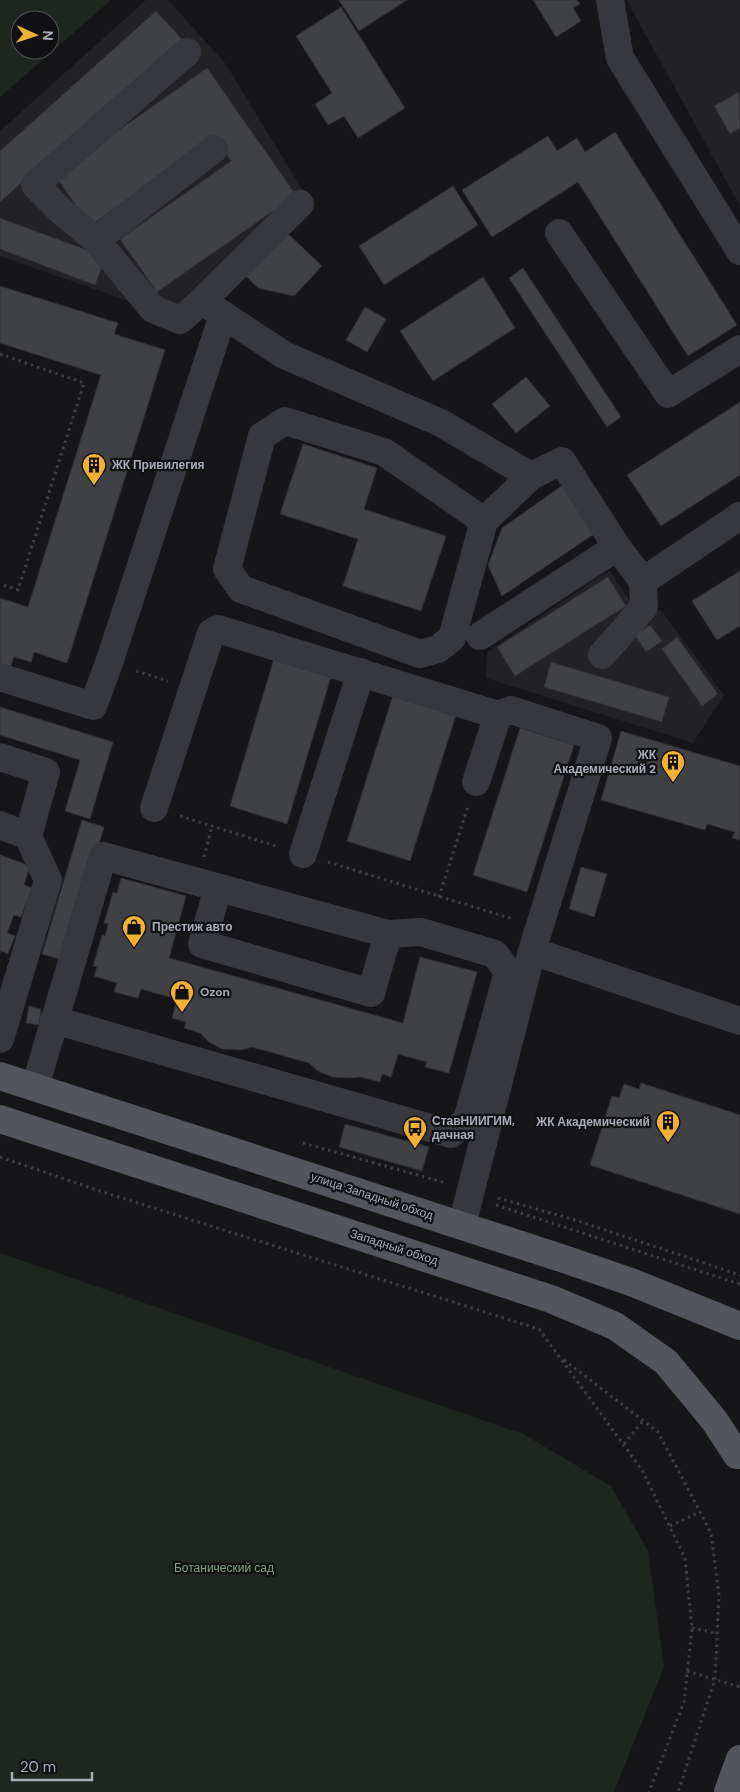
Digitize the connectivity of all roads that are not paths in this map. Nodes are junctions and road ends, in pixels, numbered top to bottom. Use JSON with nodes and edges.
{"nodes":[{"id":1,"x":614,"y":2,"type":"edge"},
{"id":2,"x":187,"y":52,"type":"dead end"},
{"id":3,"x":214,"y":148,"type":"dead end"},
{"id":4,"x":300,"y":204,"type":"dead end"},
{"id":5,"x":559,"y":233,"type":"dead end"},
{"id":6,"x":96,"y":240,"type":"junction"},
{"id":7,"x":740,"y":251,"type":"edge"},
{"id":8,"x":212,"y":308,"type":"junction"},
{"id":9,"x":740,"y":349,"type":"edge"},
{"id":10,"x":531,"y":476,"type":"junction"},
{"id":11,"x":740,"y":516,"type":"edge"},
{"id":12,"x":484,"y":521,"type":"junction"},
{"id":13,"x":617,"y":547,"type":"junction"},
{"id":14,"x":642,"y":581,"type":"junction"},
{"id":15,"x":480,"y":636,"type":"dead end"},
{"id":16,"x":602,"y":655,"type":"dead end"},
{"id":17,"x":361,"y":672,"type":"junction"},
{"id":18,"x":0,"y":677,"type":"edge"},
{"id":19,"x":498,"y":715,"type":"junction"},
{"id":20,"x":0,"y":757,"type":"edge"},
{"id":21,"x":476,"y":782,"type":"road end"},
{"id":22,"x":154,"y":808,"type":"road end"},
{"id":23,"x":0,"y":825,"type":"edge"},
{"id":24,"x":28,"y":836,"type":"junction"},
{"id":25,"x":303,"y":854,"type":"road end"},
{"id":26,"x":218,"y":888,"type":"junction"},
{"id":27,"x":388,"y":934,"type":"junction"},
{"id":28,"x":536,"y":939,"type":"junction"},
{"id":29,"x":54,"y":1020,"type":"junction"},
{"id":30,"x":740,"y":1021,"type":"edge"},
{"id":31,"x":1,"y":1034,"type":"edge"},
{"id":32,"x":0,"y":1076,"type":"edge"},
{"id":33,"x":35,"y":1087,"type":"junction"},
{"id":34,"x":0,"y":1119,"type":"edge"},
{"id":35,"x":462,"y":1225,"type":"junction"},
{"id":36,"x":740,"y":1326,"type":"edge"},
{"id":37,"x":740,"y":1424,"type":"edge"},
{"id":38,"x":738,"y":1462,"type":"edge"},
{"id":39,"x":740,"y":1759,"type":"edge"},
{"id":40,"x":728,"y":1792,"type":"edge"}],
"edges":[{"from":1,"to":7,"type":"lane"},
{"from":2,"to":6,"type":"lane"},
{"from":3,"to":6,"type":"lane"},
{"from":4,"to":8,"type":"lane"},
{"from":5,"to":9,"type":"lane"},
{"from":6,"to":8,"type":"lane"},
{"from":8,"to":10,"type":"lane"},
{"from":8,"to":18,"type":"lane"},
{"from":10,"to":12,"type":"lane"},
{"from":10,"to":13,"type":"lane"},
{"from":11,"to":14,"type":"lane"},
{"from":12,"to":12,"type":"lane"},
{"from":13,"to":14,"type":"lane"},
{"from":13,"to":15,"type":"lane"},
{"from":14,"to":16,"type":"lane"},
{"from":17,"to":19,"type":"lane"},
{"from":17,"to":22,"type":"lane"},
{"from":17,"to":25,"type":"lane"},
{"from":19,"to":21,"type":"lane"},
{"from":19,"to":28,"type":"lane"},
{"from":20,"to":24,"type":"lane"},
{"from":23,"to":24,"type":"lane"},
{"from":24,"to":31,"type":"lane"},
{"from":26,"to":27,"type":"lane"},
{"from":26,"to":27,"type":"lane"},
{"from":26,"to":29,"type":"lane"},
{"from":27,"to":29,"type":"lane"},
{"from":28,"to":30,"type":"lane"},
{"from":28,"to":35,"type":"lane"},
{"from":29,"to":33,"type":"lane"},
{"from":32,"to":33,"type":"main road","name":"улица Западный обход"},
{"from":33,"to":35,"type":"main road","name":"улица Западный обход"},
{"from":34,"to":38,"type":"main road","name":"Западный обход"},
{"from":35,"to":36,"type":"main road","name":"улица Западный обход"},
{"from":37,"to":38,"type":"main road"},
{"from":39,"to":40,"type":"main road"}]}
